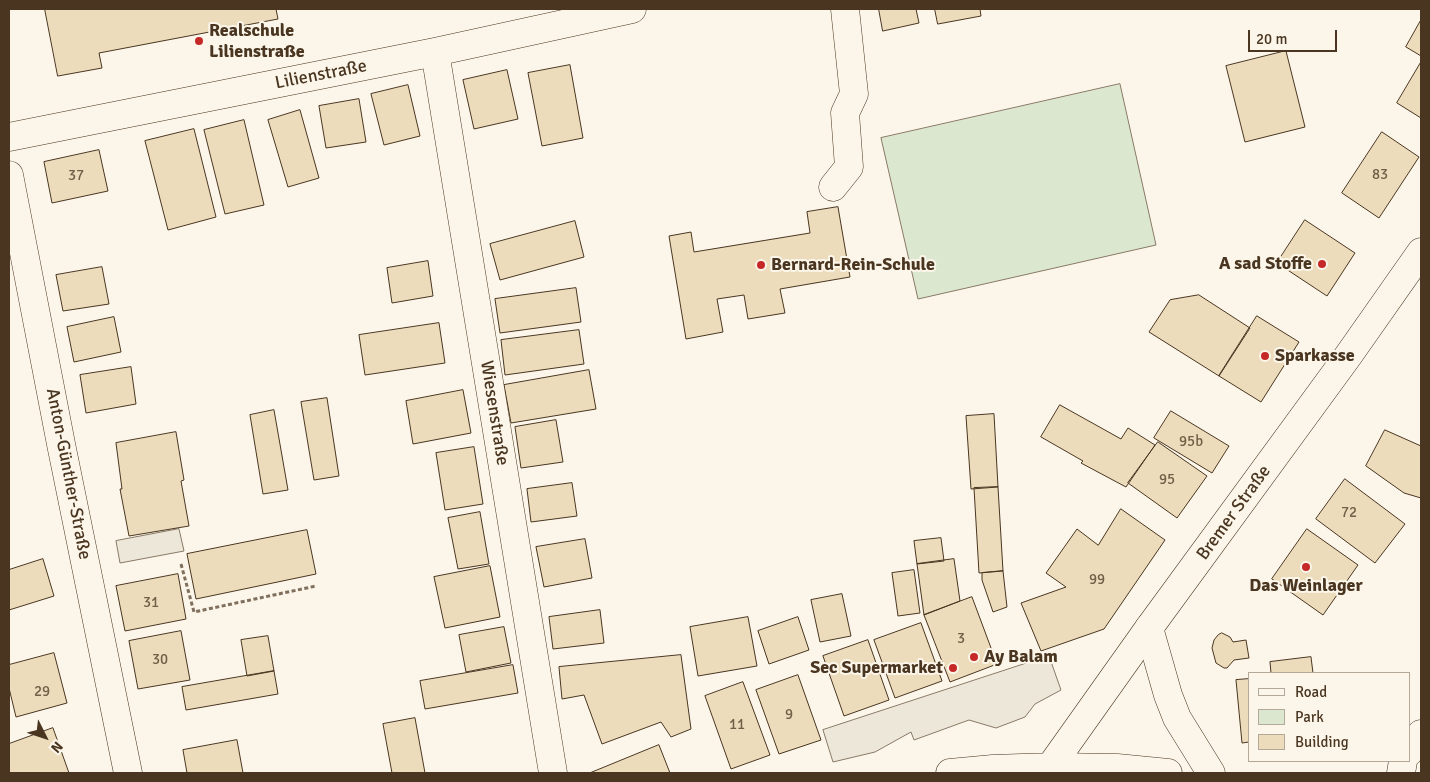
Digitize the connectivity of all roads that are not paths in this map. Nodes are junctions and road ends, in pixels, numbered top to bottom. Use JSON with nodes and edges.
{"nodes":[{"id":1,"x":632,"y":9,"type":"edge"},
{"id":2,"x":846,"y":9,"type":"edge"},
{"id":3,"x":435,"y":52,"type":"junction"},
{"id":4,"x":9,"y":137,"type":"edge"},
{"id":5,"x":9,"y":175,"type":"edge"},
{"id":6,"x":833,"y":187,"type":"dead end"},
{"id":7,"x":1421,"y":252,"type":"edge"},
{"id":8,"x":1149,"y":628,"type":"junction"},
{"id":9,"x":1421,"y":734,"type":"edge"},
{"id":10,"x":1410,"y":750,"type":"edge"},
{"id":11,"x":1049,"y":770,"type":"edge"},
{"id":12,"x":128,"y":773,"type":"edge"},
{"id":13,"x":553,"y":773,"type":"edge"},
{"id":14,"x":950,"y":773,"type":"edge"},
{"id":15,"x":1168,"y":773,"type":"edge"},
{"id":16,"x":1211,"y":773,"type":"edge"}],
"edges":[{"from":1,"to":3,"type":"street","name":"Lilienstraße"},
{"from":2,"to":6,"type":"street"},
{"from":3,"to":4,"type":"street","name":"Lilienstraße"},
{"from":3,"to":13,"type":"street","name":"Wiesenstraße"},
{"from":5,"to":12,"type":"street","name":"Anton-Günther-Straße"},
{"from":7,"to":8,"type":"street","name":"Bremer Straße"},
{"from":8,"to":11,"type":"street","name":"Bremer Straße"},
{"from":8,"to":16,"type":"street"},
{"from":9,"to":10,"type":"street"},
{"from":11,"to":14,"type":"street"},
{"from":11,"to":15,"type":"street"}]}
